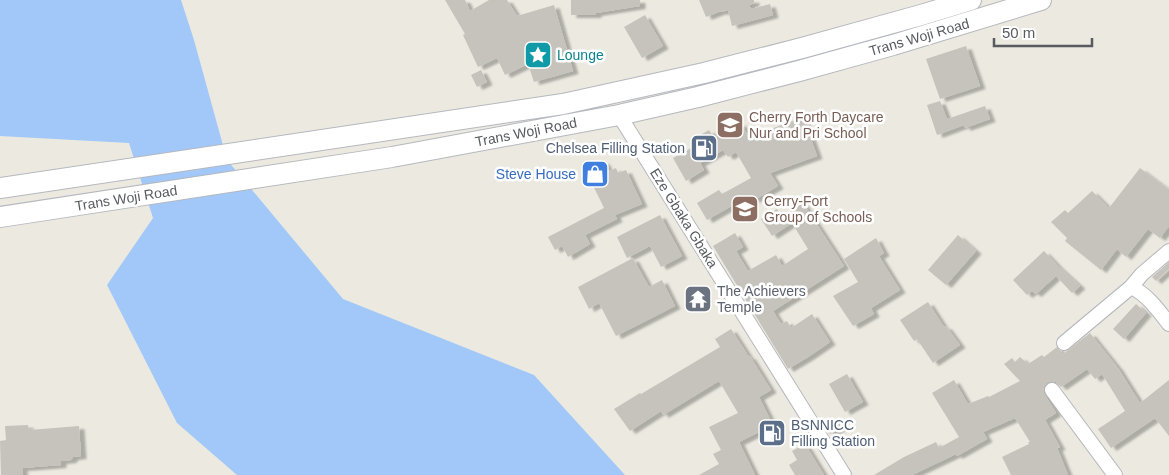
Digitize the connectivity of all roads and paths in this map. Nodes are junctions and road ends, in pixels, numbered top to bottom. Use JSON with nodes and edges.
{"nodes":[{"id":1,"x":971,"y":0,"type":"edge"},
{"id":2,"x":1041,"y":0,"type":"edge"},
{"id":3,"x":1006,"y":5,"type":"edge"},
{"id":4,"x":878,"y":27,"type":"junction"},
{"id":5,"x":884,"y":48,"type":"junction"},
{"id":6,"x":619,"y":114,"type":"junction"},
{"id":7,"x":0,"y":188,"type":"edge"},
{"id":8,"x":0,"y":217,"type":"edge"},
{"id":9,"x":1169,"y":251,"type":"edge"},
{"id":10,"x":1131,"y":287,"type":"junction"},
{"id":11,"x":1169,"y":324,"type":"edge"},
{"id":12,"x":1064,"y":343,"type":"dead end"},
{"id":13,"x":1052,"y":390,"type":"dead end"},
{"id":14,"x":844,"y":475,"type":"edge"},
{"id":15,"x":1115,"y":475,"type":"edge"}],
"edges":[{"from":1,"to":4,"type":"main road","name":"Trans Woji Road"},
{"from":2,"to":3,"type":"main road","name":"Trans Woji Road"},
{"from":3,"to":5,"type":"main road","name":"Trans Woji Road"},
{"from":4,"to":5,"type":"main road"},
{"from":4,"to":7,"type":"main road","name":"Trans Woji Road"},
{"from":5,"to":6,"type":"main road","name":"Trans Woji Road"},
{"from":6,"to":8,"type":"main road","name":"Trans Woji Road"},
{"from":6,"to":14,"type":"street","name":"Eze Gbaka Gbaka"},
{"from":9,"to":10,"type":"street"},
{"from":10,"to":11,"type":"street"},
{"from":10,"to":12,"type":"street"},
{"from":13,"to":15,"type":"street"}]}
